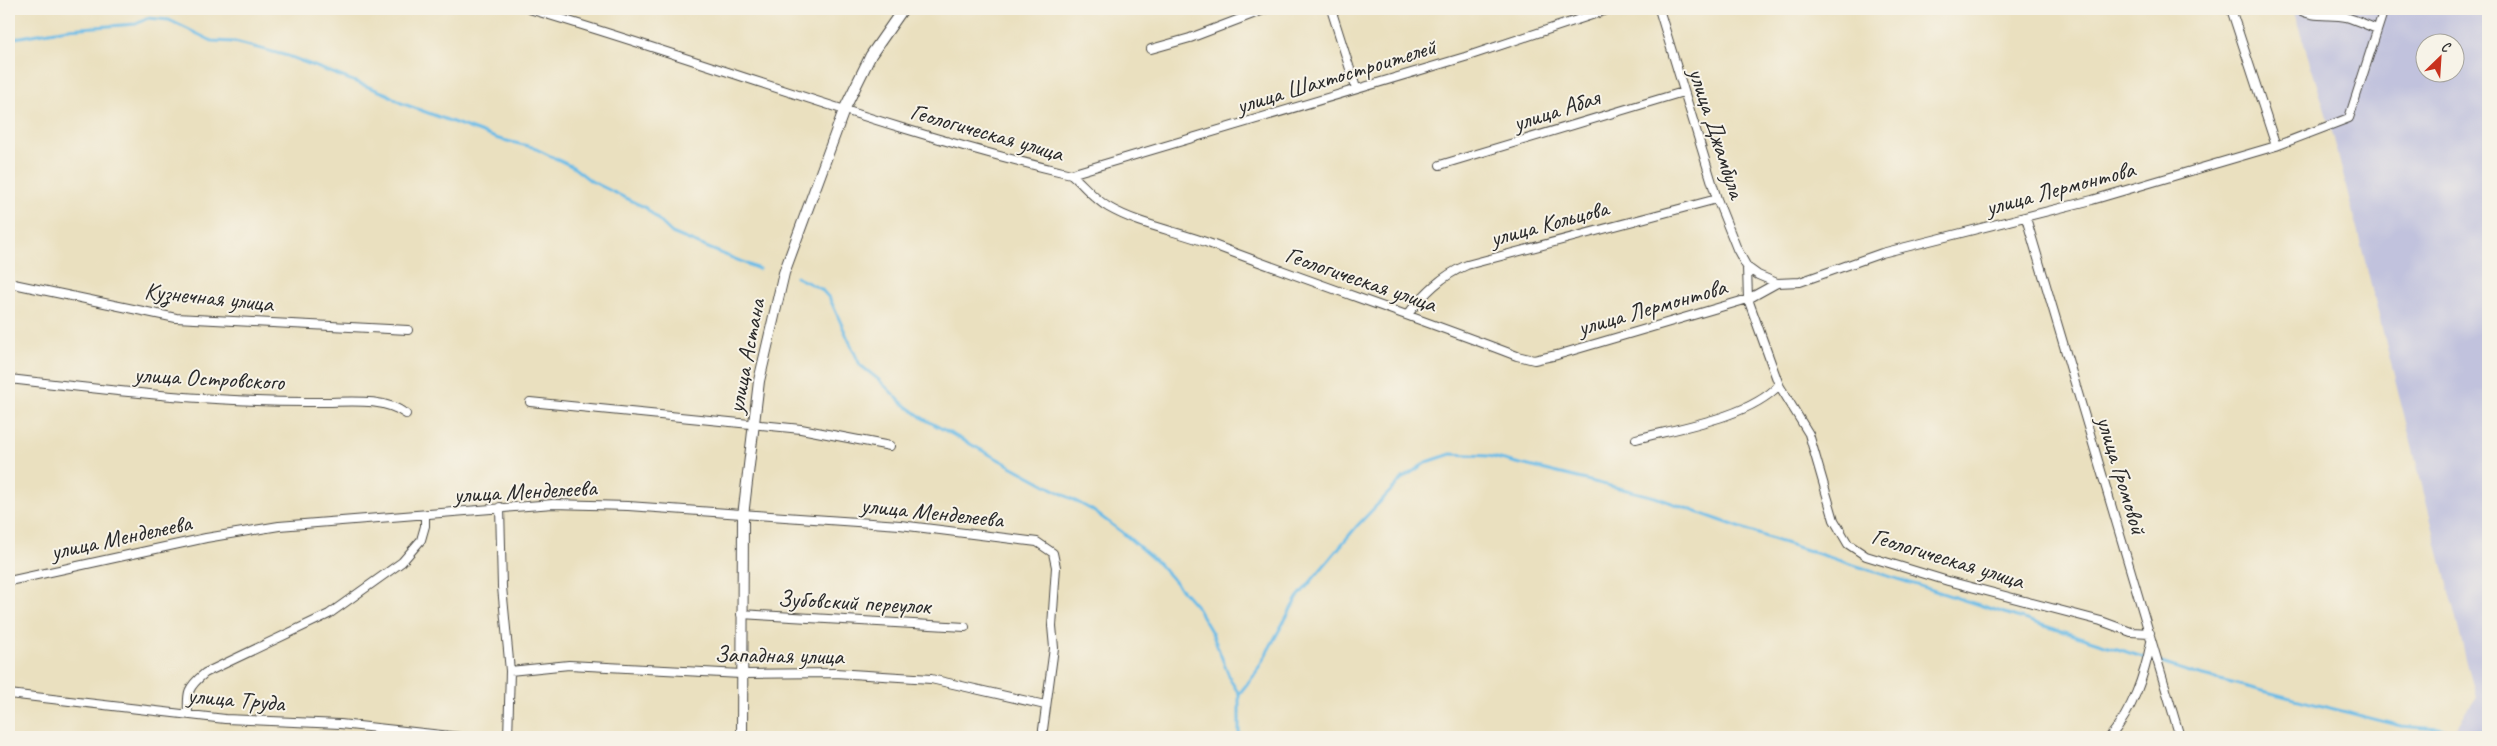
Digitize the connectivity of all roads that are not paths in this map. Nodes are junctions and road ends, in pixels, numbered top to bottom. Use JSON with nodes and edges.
{"nodes":[{"id":1,"x":529,"y":9,"type":"edge"},
{"id":2,"x":901,"y":9,"type":"edge"},
{"id":3,"x":1266,"y":9,"type":"edge"},
{"id":4,"x":1331,"y":9,"type":"edge"},
{"id":5,"x":1610,"y":9,"type":"edge"},
{"id":6,"x":1658,"y":9,"type":"edge"},
{"id":7,"x":2231,"y":9,"type":"edge"},
{"id":8,"x":2298,"y":9,"type":"edge"},
{"id":9,"x":2384,"y":9,"type":"edge"},
{"id":10,"x":2376,"y":29,"type":"junction"},
{"id":11,"x":1151,"y":49,"type":"dead end"},
{"id":12,"x":1356,"y":88,"type":"junction"},
{"id":13,"x":1684,"y":92,"type":"junction"},
{"id":14,"x":844,"y":110,"type":"junction"},
{"id":15,"x":2276,"y":146,"type":"junction"},
{"id":16,"x":1440,"y":165,"type":"dead end"},
{"id":17,"x":1071,"y":174,"type":"junction"},
{"id":18,"x":1718,"y":199,"type":"junction"},
{"id":19,"x":2026,"y":218,"type":"junction"},
{"id":20,"x":1747,"y":267,"type":"junction"},
{"id":21,"x":1758,"y":275,"type":"joint"},
{"id":22,"x":9,"y":283,"type":"edge"},
{"id":23,"x":1777,"y":283,"type":"junction"},
{"id":24,"x":1748,"y":299,"type":"junction"},
{"id":25,"x":1408,"y":314,"type":"junction"},
{"id":26,"x":408,"y":330,"type":"dead end"},
{"id":27,"x":1534,"y":360,"type":"joint"},
{"id":28,"x":9,"y":379,"type":"edge"},
{"id":29,"x":1780,"y":385,"type":"junction"},
{"id":30,"x":530,"y":402,"type":"dead end"},
{"id":31,"x":406,"y":414,"type":"dead end"},
{"id":32,"x":753,"y":425,"type":"junction"},
{"id":33,"x":1636,"y":439,"type":"dead end"},
{"id":34,"x":890,"y":446,"type":"dead end"},
{"id":35,"x":500,"y":507,"type":"junction"},
{"id":36,"x":425,"y":516,"type":"junction"},
{"id":37,"x":743,"y":516,"type":"junction"},
{"id":38,"x":9,"y":581,"type":"edge"},
{"id":39,"x":741,"y":614,"type":"junction"},
{"id":40,"x":965,"y":627,"type":"dead end"},
{"id":41,"x":2151,"y":637,"type":"junction"},
{"id":42,"x":510,"y":671,"type":"junction"},
{"id":43,"x":740,"y":674,"type":"junction"},
{"id":44,"x":9,"y":694,"type":"edge"},
{"id":45,"x":1045,"y":705,"type":"junction"},
{"id":46,"x":188,"y":714,"type":"junction"},
{"id":47,"x":460,"y":737,"type":"edge"},
{"id":48,"x":508,"y":737,"type":"edge"},
{"id":49,"x":742,"y":737,"type":"edge"},
{"id":50,"x":1042,"y":737,"type":"edge"},
{"id":51,"x":2110,"y":737,"type":"edge"},
{"id":52,"x":2180,"y":737,"type":"edge"}],
"edges":[{"from":1,"to":14,"type":"street","name":"Геологическая улица"},
{"from":2,"to":14,"type":"street","name":"улица Астана"},
{"from":3,"to":11,"type":"street"},
{"from":4,"to":12,"type":"street"},
{"from":5,"to":12,"type":"street","name":"улица Шахтостроителей"},
{"from":6,"to":13,"type":"street","name":"улица Джамбула"},
{"from":7,"to":15,"type":"street"},
{"from":8,"to":10,"type":"street"},
{"from":9,"to":10,"type":"street"},
{"from":10,"to":15,"type":"street","name":"улица Лермонтова"},
{"from":12,"to":17,"type":"street","name":"улица Шахтостроителей"},
{"from":13,"to":16,"type":"street","name":"улица Абая"},
{"from":13,"to":18,"type":"street","name":"улица Джамбула"},
{"from":14,"to":17,"type":"street","name":"Геологическая улица"},
{"from":14,"to":32,"type":"street","name":"улица Астана"},
{"from":15,"to":19,"type":"street","name":"улица Лермонтова"},
{"from":17,"to":25,"type":"street","name":"Геологическая улица"},
{"from":18,"to":20,"type":"street","name":"улица Джамбула"},
{"from":18,"to":25,"type":"street","name":"улица Кольцова"},
{"from":19,"to":23,"type":"street","name":"улица Лермонтова"},
{"from":19,"to":41,"type":"street","name":"улица Громовой"},
{"from":20,"to":21,"type":"street","name":"улица Джамбула"},
{"from":20,"to":24,"type":"street","name":"улица Джамбула"},
{"from":21,"to":23,"type":"street","name":"улица Лермонтова"},
{"from":22,"to":26,"type":"street","name":"Кузнечная улица"},
{"from":23,"to":24,"type":"street","name":"улица Лермонтова"},
{"from":24,"to":27,"type":"street","name":"улица Лермонтова"},
{"from":24,"to":29,"type":"street","name":"улица Джамбула"},
{"from":25,"to":27,"type":"street","name":"Геологическая улица"},
{"from":28,"to":31,"type":"street","name":"улица Островского"},
{"from":29,"to":33,"type":"street"},
{"from":29,"to":41,"type":"street","name":"Геологическая улица"},
{"from":30,"to":32,"type":"street"},
{"from":32,"to":34,"type":"street"},
{"from":32,"to":37,"type":"street","name":"улица Астана"},
{"from":35,"to":36,"type":"street","name":"улица Менделеева"},
{"from":35,"to":37,"type":"street","name":"улица Менделеева"},
{"from":35,"to":42,"type":"street"},
{"from":36,"to":38,"type":"street","name":"улица Менделеева"},
{"from":36,"to":46,"type":"street"},
{"from":37,"to":39,"type":"street","name":"улица Астана"},
{"from":37,"to":45,"type":"street","name":"улица Менделеева"},
{"from":39,"to":40,"type":"street","name":"Зубовский переулок"},
{"from":39,"to":43,"type":"street","name":"улица Астана"},
{"from":41,"to":51,"type":"street"},
{"from":41,"to":52,"type":"street","name":"улица Громовой"},
{"from":42,"to":43,"type":"street","name":"Западная улица"},
{"from":42,"to":48,"type":"street"},
{"from":43,"to":45,"type":"street","name":"Западная улица"},
{"from":43,"to":49,"type":"street","name":"улица Астана"},
{"from":44,"to":46,"type":"street","name":"улица Труда"},
{"from":45,"to":50,"type":"street"},
{"from":46,"to":47,"type":"street","name":"улица Труда"}]}
